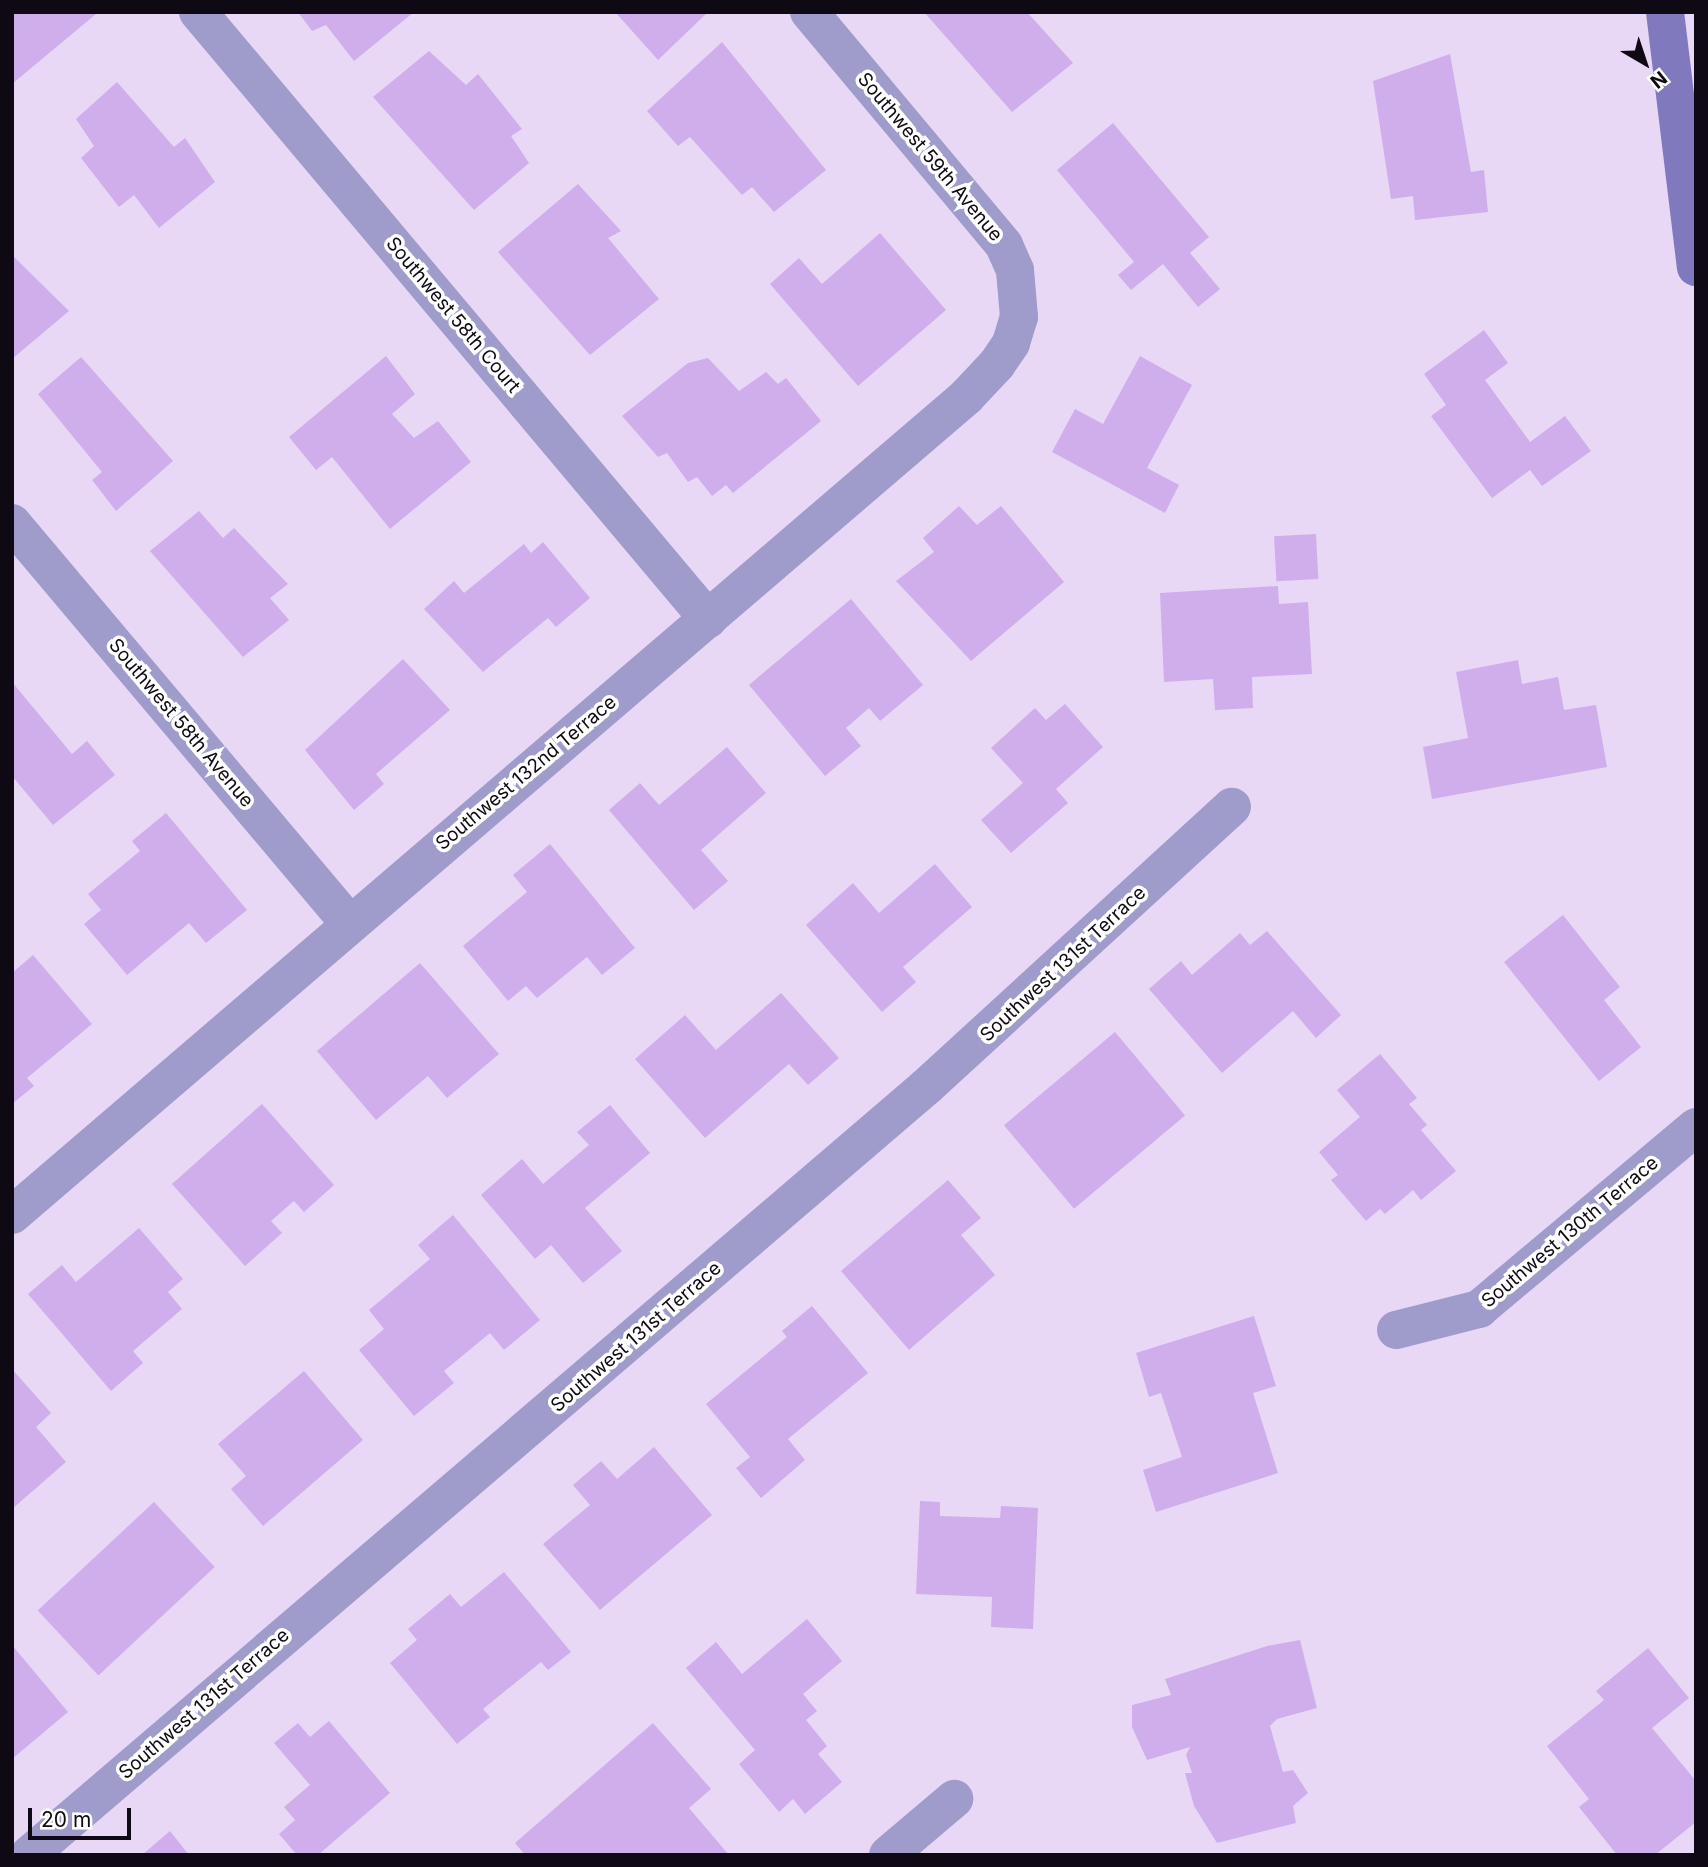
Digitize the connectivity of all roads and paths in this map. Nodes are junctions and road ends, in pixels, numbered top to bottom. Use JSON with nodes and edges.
{"nodes":[{"id":1,"x":198,"y":12,"type":"edge"},
{"id":2,"x":809,"y":12,"type":"edge"},
{"id":3,"x":1665,"y":12,"type":"edge"},
{"id":4,"x":1696,"y":267,"type":"edge"},
{"id":5,"x":1019,"y":317,"type":"joint"},
{"id":6,"x":12,"y":523,"type":"edge"},
{"id":7,"x":708,"y":619,"type":"junction"},
{"id":8,"x":1232,"y":807,"type":"dead end"},
{"id":9,"x":349,"y":923,"type":"junction"},
{"id":10,"x":1696,"y":1127,"type":"edge"},
{"id":11,"x":12,"y":1214,"type":"edge"},
{"id":12,"x":1396,"y":1330,"type":"dead end"},
{"id":13,"x":954,"y":1799,"type":"dead end"},
{"id":14,"x":29,"y":1855,"type":"edge"},
{"id":15,"x":888,"y":1855,"type":"edge"}],
"edges":[{"from":1,"to":7,"type":"street","name":"Southwest 58th Court"},
{"from":2,"to":5,"type":"street","name":"Southwest 59th Avenue"},
{"from":3,"to":4,"type":"main road"},
{"from":5,"to":7,"type":"street","name":"Southwest 132nd Terrace"},
{"from":6,"to":9,"type":"street","name":"Southwest 58th Avenue"},
{"from":7,"to":9,"type":"street","name":"Southwest 132nd Terrace"},
{"from":8,"to":14,"type":"street","name":"Southwest 131st Terrace"},
{"from":9,"to":11,"type":"street","name":"Southwest 132nd Terrace"},
{"from":10,"to":12,"type":"street","name":"Southwest 130th Terrace"},
{"from":13,"to":15,"type":"street"}]}
